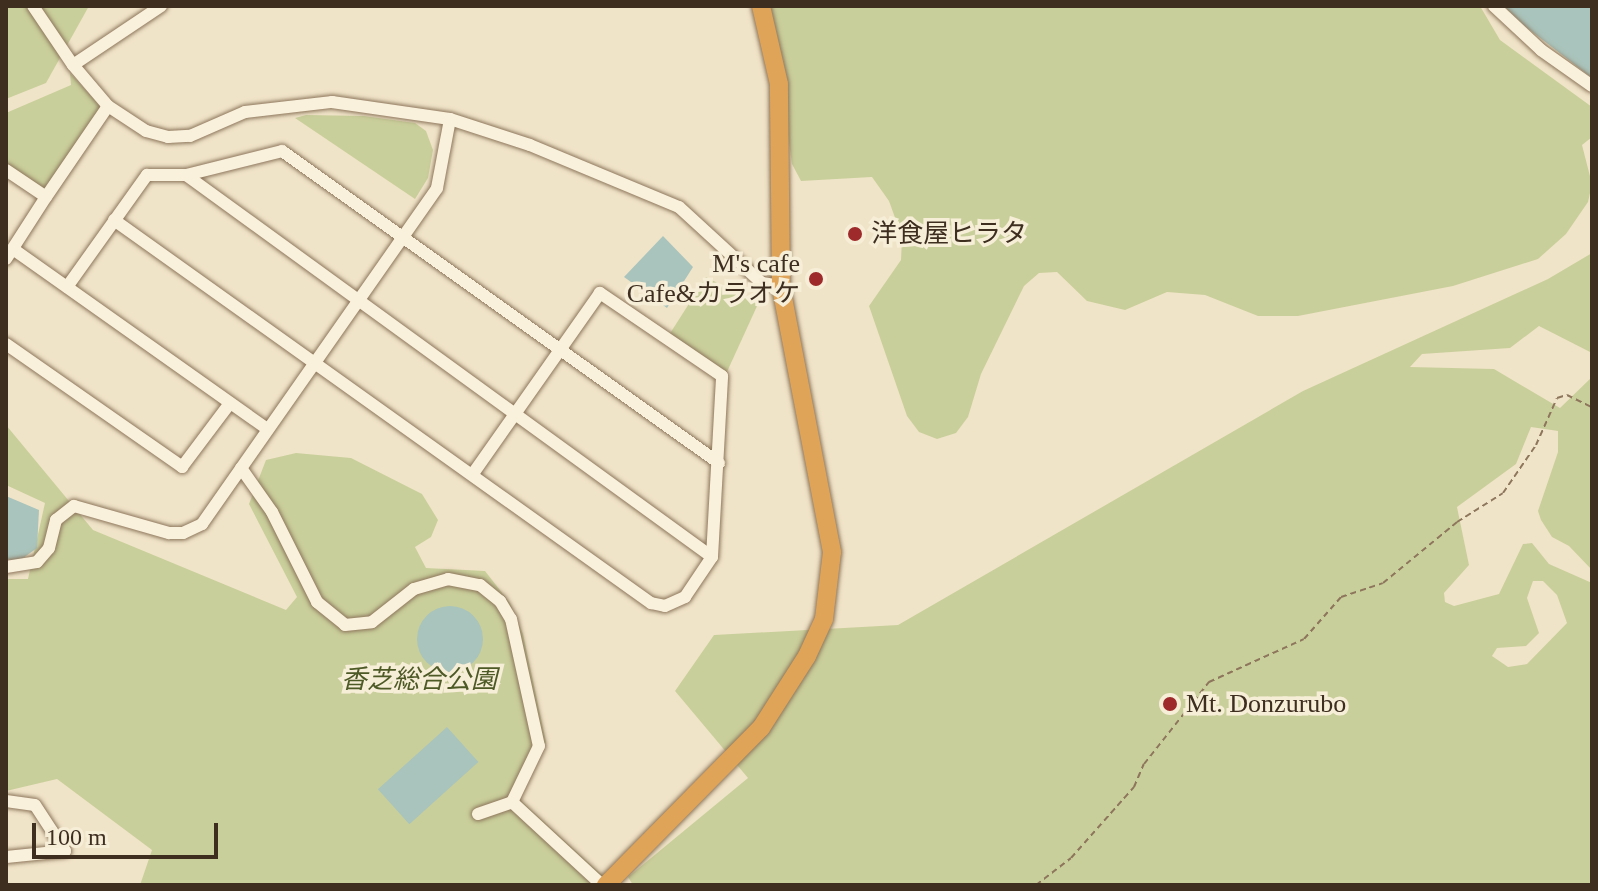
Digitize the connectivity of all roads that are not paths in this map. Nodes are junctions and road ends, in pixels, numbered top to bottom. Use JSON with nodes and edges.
{"nodes":[{"id":1,"x":33,"y":6,"type":"edge"},
{"id":2,"x":161,"y":6,"type":"edge"},
{"id":3,"x":761,"y":6,"type":"edge"},
{"id":4,"x":1494,"y":6,"type":"edge"},
{"id":5,"x":73,"y":65,"type":"junction"},
{"id":6,"x":1592,"y":86,"type":"edge"},
{"id":7,"x":108,"y":106,"type":"junction"},
{"id":8,"x":450,"y":119,"type":"junction"},
{"id":9,"x":6,"y":170,"type":"edge"},
{"id":10,"x":186,"y":175,"type":"junction"},
{"id":11,"x":46,"y":197,"type":"junction"},
{"id":12,"x":114,"y":220,"type":"junction"},
{"id":13,"x":401,"y":238,"type":"junction"},
{"id":14,"x":9,"y":254,"type":"edge"},
{"id":15,"x":781,"y":286,"type":"junction"},
{"id":16,"x":67,"y":287,"type":"junction"},
{"id":17,"x":357,"y":301,"type":"junction"},
{"id":18,"x":6,"y":344,"type":"edge"},
{"id":19,"x":560,"y":351,"type":"junction"},
{"id":20,"x":313,"y":365,"type":"junction"},
{"id":21,"x":230,"y":403,"type":"junction"},
{"id":22,"x":518,"y":412,"type":"junction"},
{"id":23,"x":267,"y":429,"type":"junction"},
{"id":24,"x":719,"y":463,"type":"junction"},
{"id":25,"x":241,"y":468,"type":"junction"},
{"id":26,"x":473,"y":474,"type":"junction"},
{"id":27,"x":712,"y":557,"type":"junction"},
{"id":28,"x":6,"y":567,"type":"edge"},
{"id":29,"x":6,"y":801,"type":"edge"},
{"id":30,"x":512,"y":802,"type":"junction"},
{"id":31,"x":478,"y":814,"type":"dead end"},
{"id":32,"x":65,"y":851,"type":"junction"},
{"id":33,"x":81,"y":852,"type":"dead end"},
{"id":34,"x":6,"y":857,"type":"edge"},
{"id":35,"x":604,"y":885,"type":"edge"}],
"edges":[{"from":1,"to":5,"type":"street"},
{"from":2,"to":5,"type":"street"},
{"from":3,"to":15,"type":"highway"},
{"from":4,"to":6,"type":"street"},
{"from":5,"to":7,"type":"street"},
{"from":7,"to":8,"type":"street"},
{"from":7,"to":11,"type":"street"},
{"from":8,"to":13,"type":"street"},
{"from":8,"to":15,"type":"street"},
{"from":9,"to":11,"type":"street"},
{"from":10,"to":12,"type":"street"},
{"from":10,"to":13,"type":"street"},
{"from":10,"to":17,"type":"street"},
{"from":11,"to":14,"type":"street"},
{"from":12,"to":16,"type":"street"},
{"from":12,"to":20,"type":"street"},
{"from":13,"to":17,"type":"street"},
{"from":13,"to":19,"type":"street"},
{"from":14,"to":16,"type":"street"},
{"from":15,"to":35,"type":"highway"},
{"from":16,"to":21,"type":"street"},
{"from":17,"to":20,"type":"street"},
{"from":17,"to":22,"type":"street"},
{"from":18,"to":21,"type":"street"},
{"from":19,"to":22,"type":"street"},
{"from":19,"to":24,"type":"street"},
{"from":19,"to":24,"type":"street"},
{"from":20,"to":23,"type":"street"},
{"from":20,"to":26,"type":"street"},
{"from":21,"to":23,"type":"street"},
{"from":22,"to":26,"type":"street"},
{"from":22,"to":27,"type":"street"},
{"from":23,"to":25,"type":"street"},
{"from":24,"to":27,"type":"street"},
{"from":25,"to":28,"type":"street"},
{"from":25,"to":30,"type":"street"},
{"from":26,"to":27,"type":"street"},
{"from":29,"to":32,"type":"street"},
{"from":30,"to":31,"type":"street"},
{"from":30,"to":35,"type":"street"},
{"from":32,"to":33,"type":"street"},
{"from":32,"to":34,"type":"street"}]}
